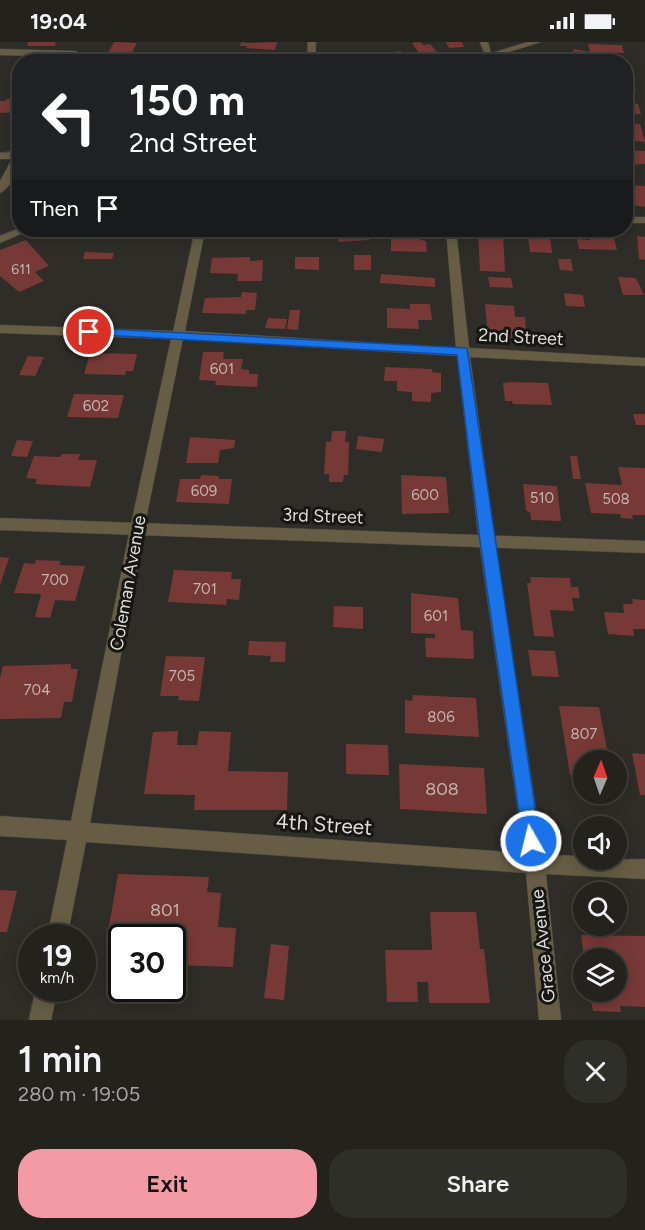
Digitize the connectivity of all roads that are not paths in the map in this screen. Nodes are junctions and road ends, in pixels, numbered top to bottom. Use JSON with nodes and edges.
{"nodes":[{"id":1,"x":537,"y":42,"type":"edge"},
{"id":2,"x":0,"y":51,"type":"edge"},
{"id":3,"x":76,"y":54,"type":"edge"},
{"id":4,"x":493,"y":54,"type":"edge"},
{"id":5,"x":12,"y":168,"type":"edge"},
{"id":6,"x":0,"y":190,"type":"edge"},
{"id":7,"x":199,"y":237,"type":"edge"},
{"id":8,"x":452,"y":237,"type":"edge"},
{"id":9,"x":0,"y":328,"type":"edge"},
{"id":10,"x":179,"y":335,"type":"junction"},
{"id":11,"x":463,"y":351,"type":"junction"},
{"id":12,"x":645,"y":362,"type":"edge"},
{"id":13,"x":0,"y":524,"type":"edge"},
{"id":14,"x":137,"y":529,"type":"junction"},
{"id":15,"x":487,"y":541,"type":"junction"},
{"id":16,"x":645,"y":547,"type":"edge"},
{"id":17,"x":0,"y":826,"type":"edge"},
{"id":18,"x":79,"y":830,"type":"junction"},
{"id":19,"x":535,"y":864,"type":"junction"},
{"id":20,"x":645,"y":870,"type":"edge"},
{"id":21,"x":60,"y":924,"type":"edge"},
{"id":22,"x":43,"y":1002,"type":"edge"},
{"id":23,"x":40,"y":1020,"type":"edge"},
{"id":24,"x":550,"y":1020,"type":"edge"}],
"edges":[{"from":1,"to":4,"type":"street"},
{"from":2,"to":3,"type":"street"},
{"from":5,"to":6,"type":"street"},
{"from":7,"to":10,"type":"street","name":"Coleman Avenue"},
{"from":8,"to":11,"type":"street","name":"Grace Avenue"},
{"from":9,"to":10,"type":"street","name":"2nd Street"},
{"from":10,"to":11,"type":"street","name":"2nd Street"},
{"from":10,"to":14,"type":"street","name":"Coleman Avenue"},
{"from":11,"to":12,"type":"street","name":"2nd Street"},
{"from":11,"to":15,"type":"street","name":"Grace Avenue"},
{"from":13,"to":14,"type":"street","name":"3rd Street"},
{"from":14,"to":15,"type":"street","name":"3rd Street"},
{"from":14,"to":18,"type":"street","name":"Coleman Avenue"},
{"from":15,"to":16,"type":"street","name":"3rd Street"},
{"from":15,"to":19,"type":"street","name":"Grace Avenue"},
{"from":17,"to":18,"type":"street","name":"4th Street"},
{"from":18,"to":19,"type":"street","name":"4th Street"},
{"from":18,"to":21,"type":"street","name":"Coleman Avenue"},
{"from":19,"to":20,"type":"street","name":"4th Street"},
{"from":19,"to":24,"type":"street","name":"Grace Avenue"},
{"from":22,"to":23,"type":"street"}]}
